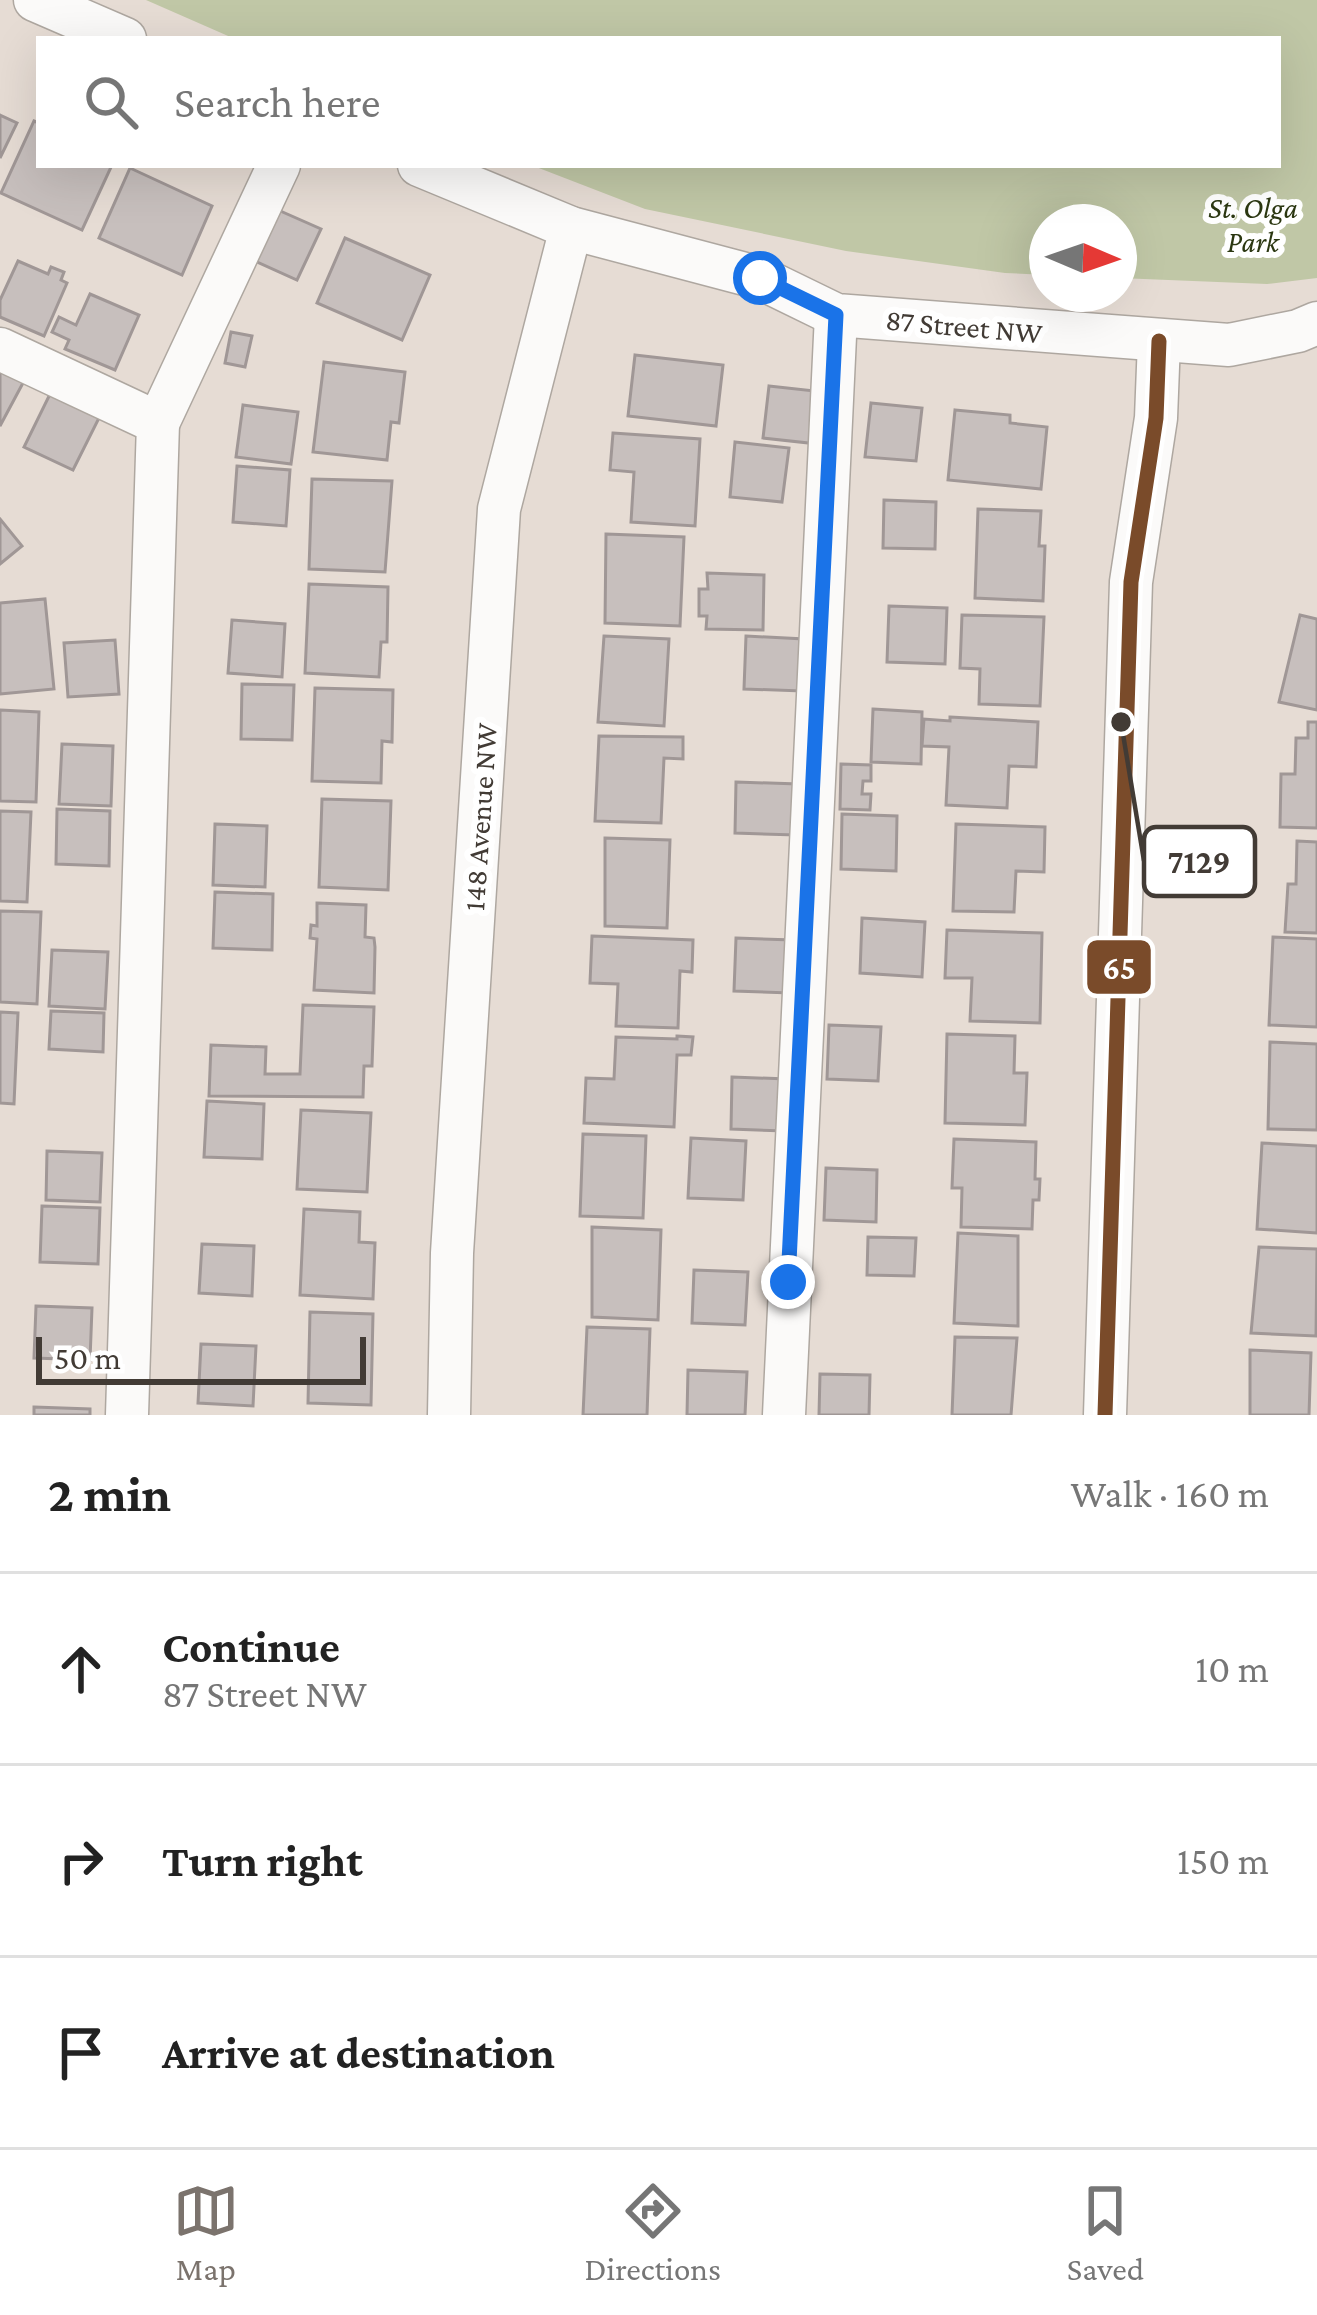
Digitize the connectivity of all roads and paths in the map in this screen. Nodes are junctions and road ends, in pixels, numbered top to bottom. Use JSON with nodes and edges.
{"nodes":[{"id":1,"x":35,"y":0,"type":"edge"},
{"id":2,"x":118,"y":36,"type":"edge"},
{"id":3,"x":278,"y":168,"type":"edge"},
{"id":4,"x":426,"y":168,"type":"edge"},
{"id":5,"x":571,"y":228,"type":"junction"},
{"id":6,"x":836,"y":315,"type":"junction"},
{"id":7,"x":1317,"y":323,"type":"edge"},
{"id":8,"x":1159,"y":341,"type":"junction"},
{"id":9,"x":0,"y":350,"type":"edge"},
{"id":10,"x":158,"y":423,"type":"junction"},
{"id":11,"x":128,"y":1415,"type":"edge"},
{"id":12,"x":449,"y":1415,"type":"edge"},
{"id":13,"x":784,"y":1415,"type":"edge"},
{"id":14,"x":1105,"y":1415,"type":"edge"}],
"edges":[{"from":1,"to":2,"type":"street"},
{"from":3,"to":10,"type":"street"},
{"from":4,"to":5,"type":"street","name":"87 Street NW"},
{"from":5,"to":6,"type":"street","name":"87 Street NW"},
{"from":5,"to":12,"type":"street","name":"148 Avenue NW"},
{"from":6,"to":8,"type":"street","name":"87 Street NW"},
{"from":6,"to":13,"type":"street"},
{"from":7,"to":8,"type":"street","name":"87 Street NW"},
{"from":8,"to":14,"type":"street"},
{"from":9,"to":10,"type":"street"},
{"from":10,"to":11,"type":"street"}]}
